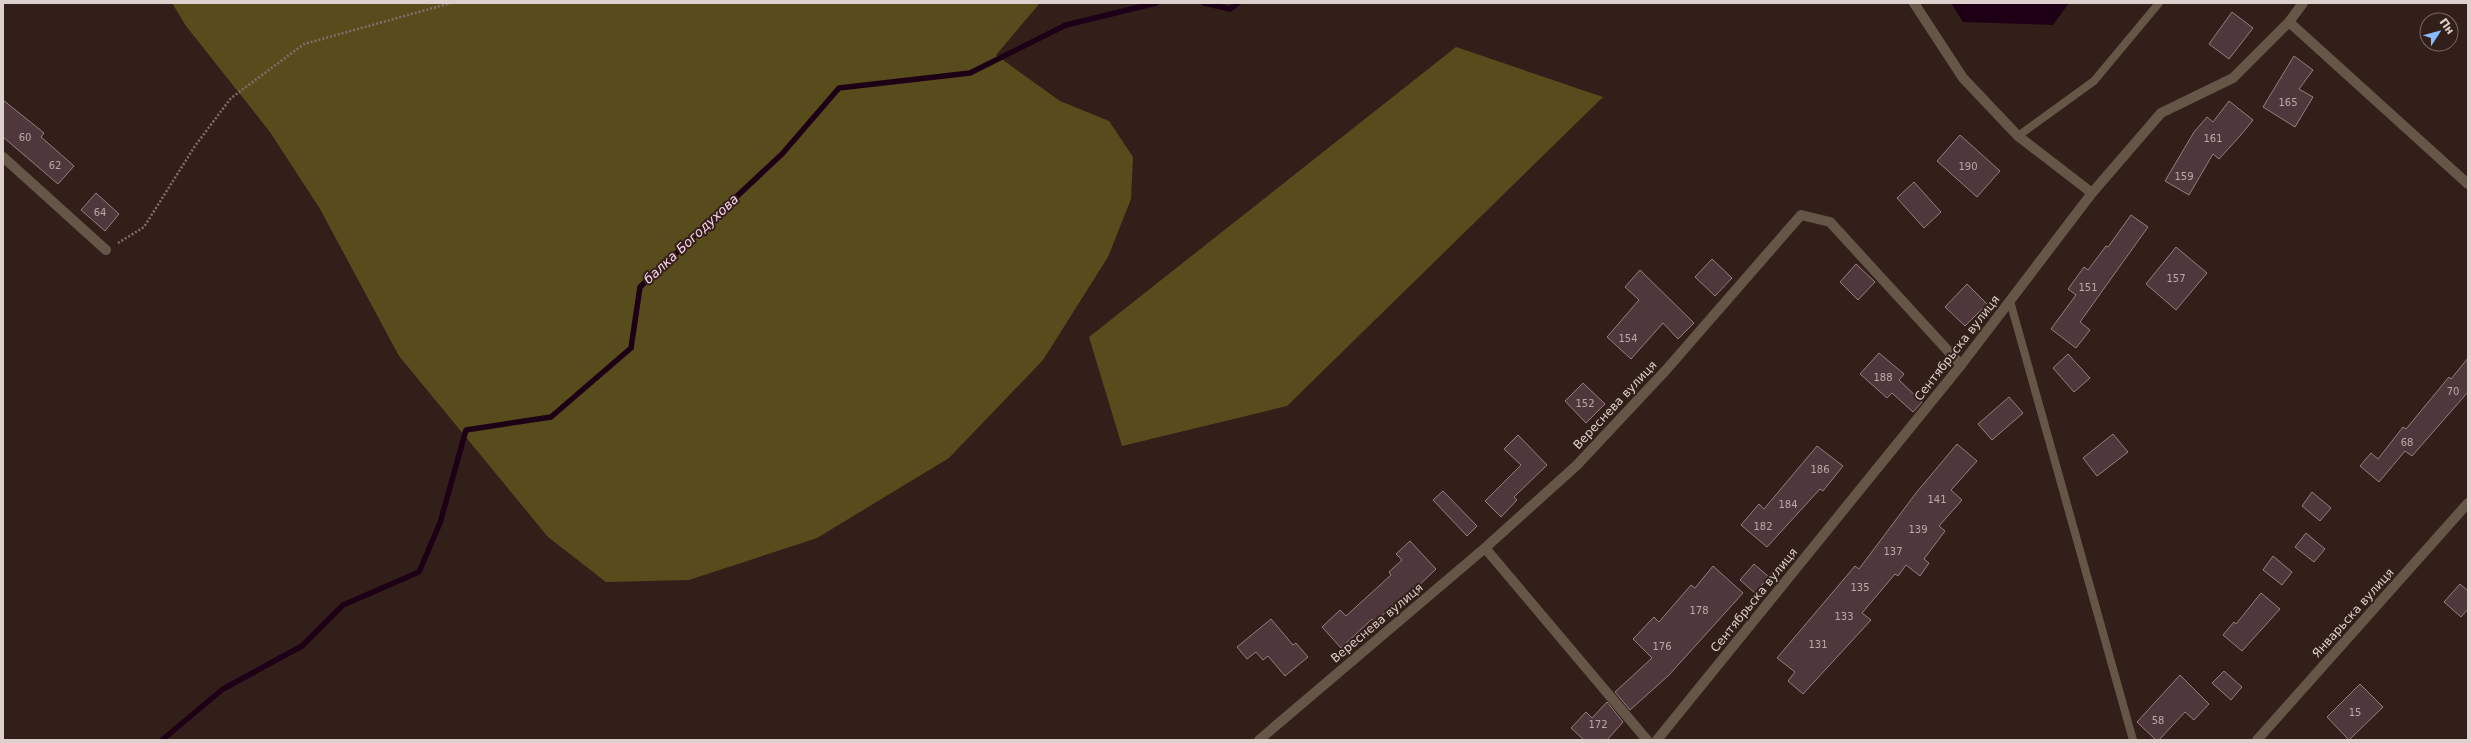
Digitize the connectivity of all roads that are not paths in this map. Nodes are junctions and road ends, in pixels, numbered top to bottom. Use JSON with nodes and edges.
{"nodes":[{"id":1,"x":1914,"y":3,"type":"edge"},
{"id":2,"x":2159,"y":3,"type":"edge"},
{"id":3,"x":2303,"y":3,"type":"edge"},
{"id":4,"x":2289,"y":22,"type":"junction"},
{"id":5,"x":2018,"y":136,"type":"junction"},
{"id":6,"x":3,"y":157,"type":"edge"},
{"id":7,"x":2468,"y":184,"type":"edge"},
{"id":8,"x":2092,"y":193,"type":"junction"},
{"id":9,"x":106,"y":250,"type":"road end"},
{"id":10,"x":2010,"y":301,"type":"junction"},
{"id":11,"x":1961,"y":365,"type":"junction"},
{"id":12,"x":2468,"y":503,"type":"edge"},
{"id":13,"x":1485,"y":548,"type":"junction"},
{"id":14,"x":1259,"y":740,"type":"edge"},
{"id":15,"x":1647,"y":740,"type":"edge"},
{"id":16,"x":1657,"y":740,"type":"edge"},
{"id":17,"x":2133,"y":740,"type":"edge"},
{"id":18,"x":2257,"y":740,"type":"edge"}],
"edges":[{"from":1,"to":5,"type":"street"},
{"from":2,"to":5,"type":"lane"},
{"from":3,"to":4,"type":"street","name":"Сентябрьска вулиця"},
{"from":4,"to":7,"type":"street"},
{"from":4,"to":8,"type":"street","name":"Сентябрьска вулиця"},
{"from":5,"to":8,"type":"street"},
{"from":6,"to":9,"type":"street"},
{"from":8,"to":10,"type":"street","name":"Сентябрьска вулиця"},
{"from":10,"to":11,"type":"street","name":"Сентябрьска вулиця"},
{"from":10,"to":17,"type":"lane"},
{"from":11,"to":13,"type":"street","name":"Вереснева вулиця"},
{"from":11,"to":16,"type":"street","name":"Сентябрьска вулиця"},
{"from":12,"to":18,"type":"street","name":"Январьска вулиця"},
{"from":13,"to":14,"type":"street","name":"Вереснева вулиця"},
{"from":13,"to":15,"type":"street"}]}
